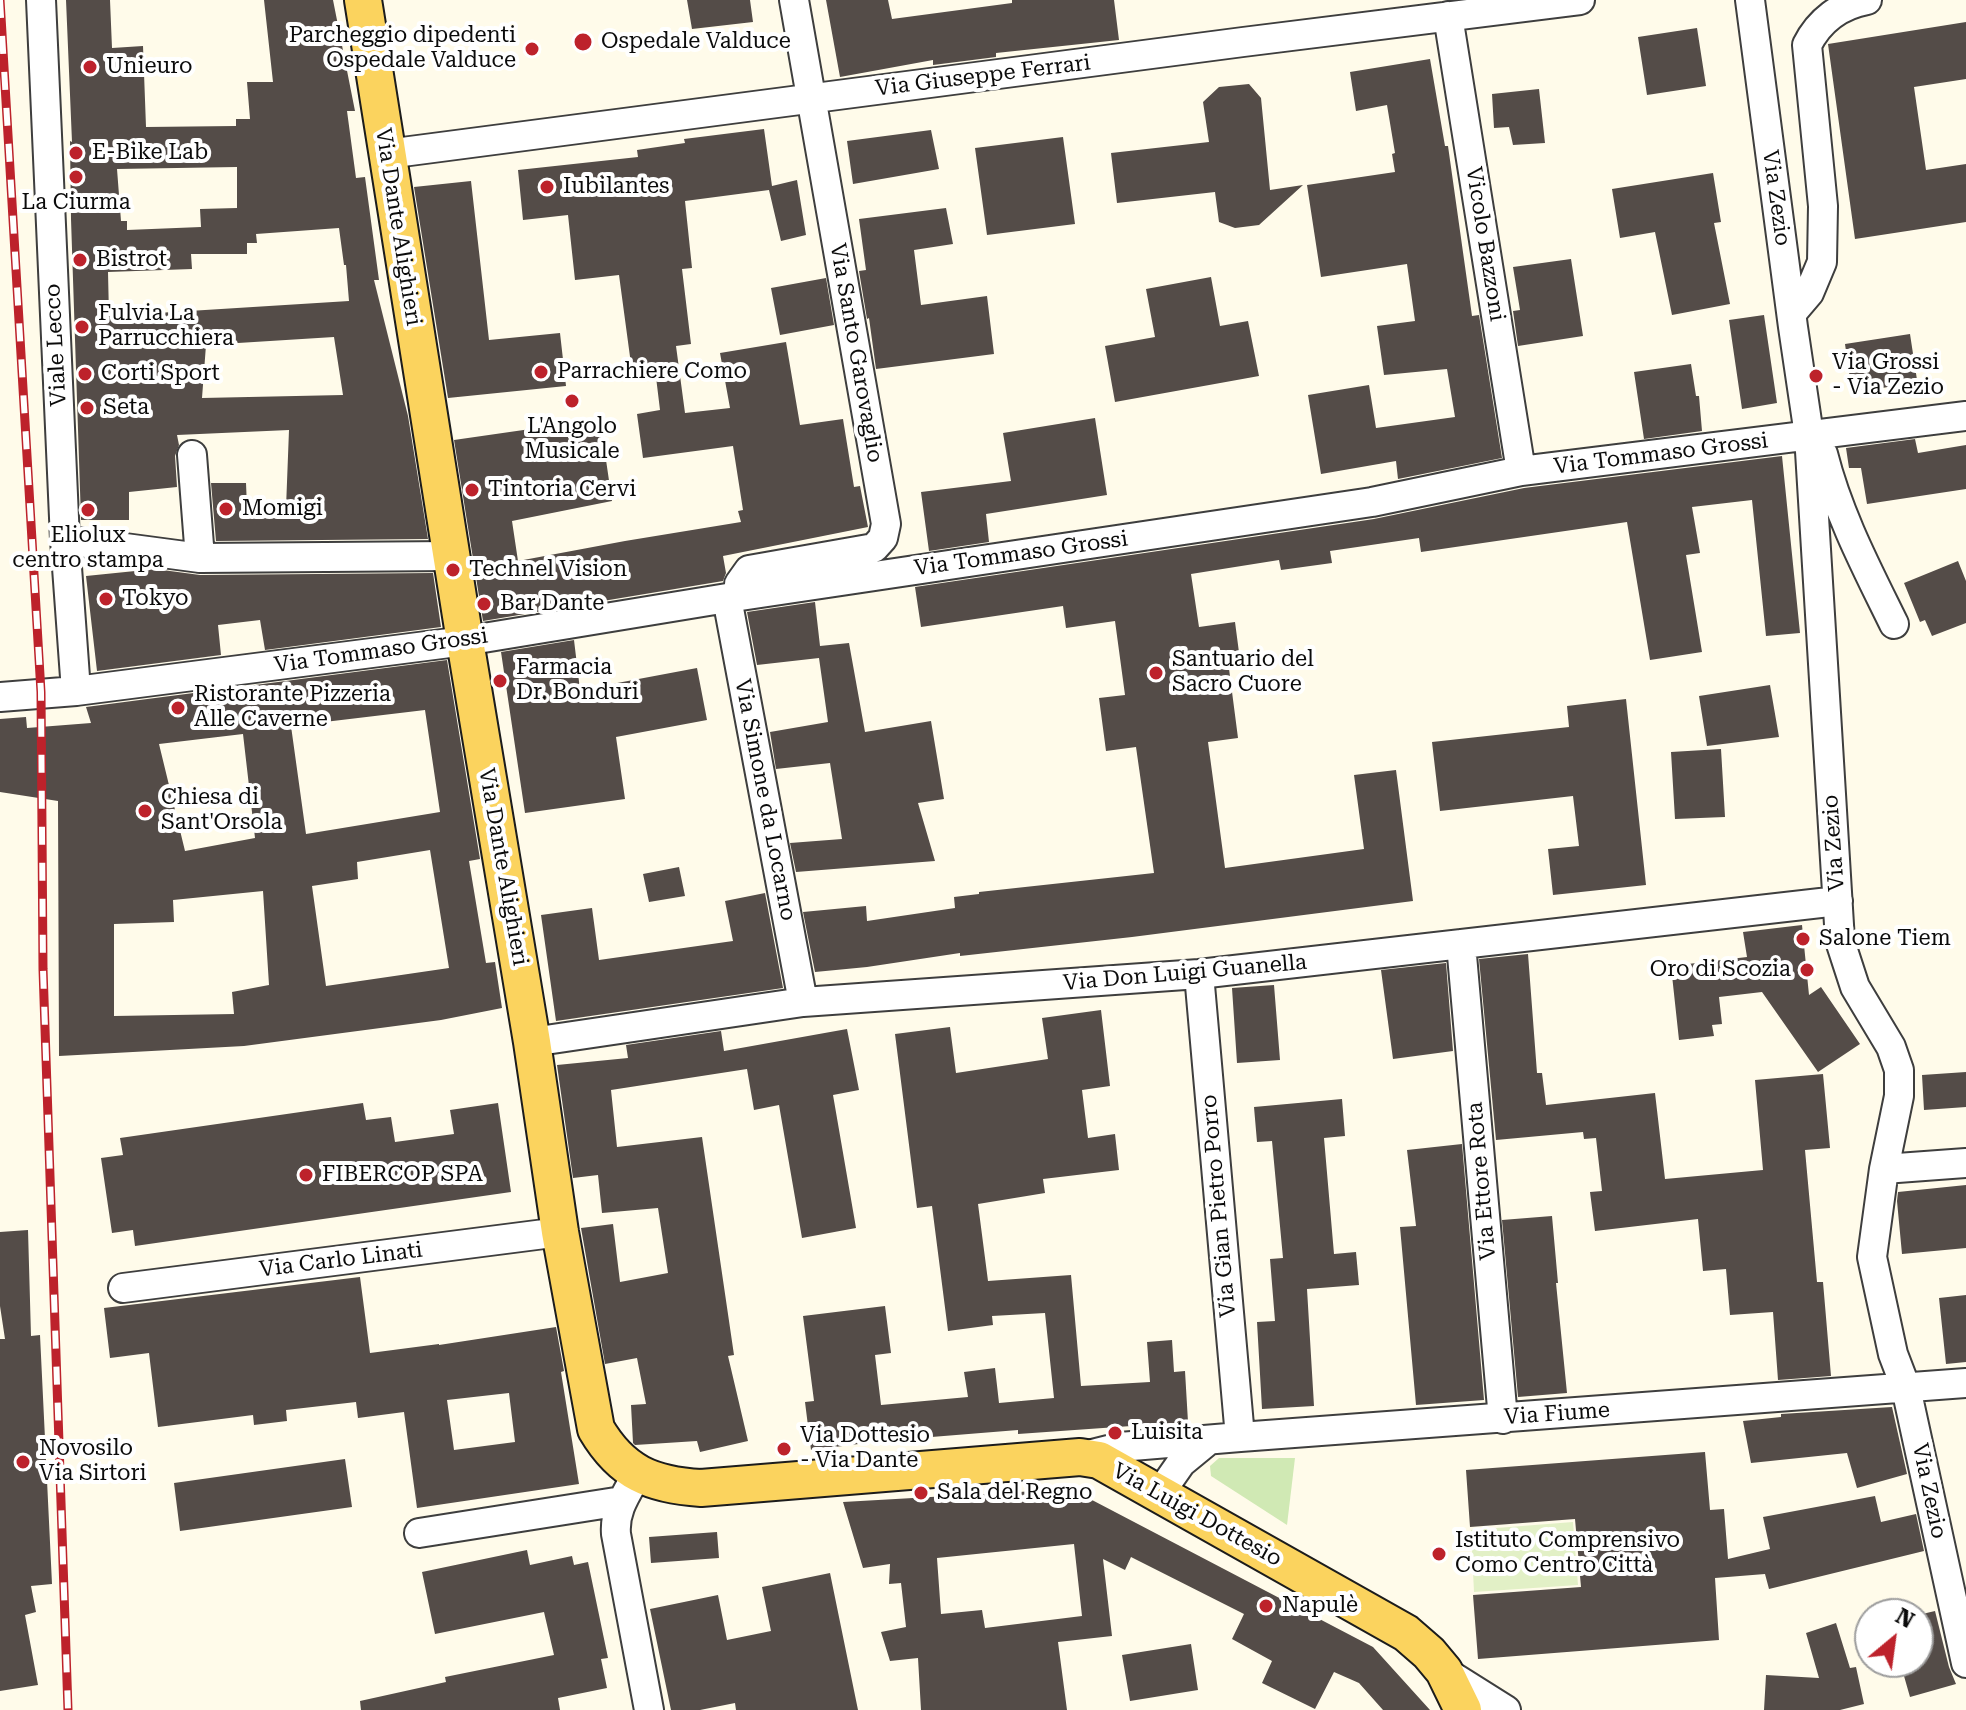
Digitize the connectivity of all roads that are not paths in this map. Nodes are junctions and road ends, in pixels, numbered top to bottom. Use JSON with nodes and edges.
{"nodes":[{"id":1,"x":41,"y":0,"type":"edge"},
{"id":2,"x":363,"y":0,"type":"edge"},
{"id":3,"x":794,"y":0,"type":"edge"},
{"id":4,"x":1580,"y":0,"type":"edge"},
{"id":5,"x":1750,"y":0,"type":"edge"},
{"id":6,"x":1867,"y":0,"type":"edge"},
{"id":7,"x":1448,"y":16,"type":"junction"},
{"id":8,"x":811,"y":98,"type":"junction"},
{"id":9,"x":387,"y":154,"type":"junction"},
{"id":10,"x":1792,"y":313,"type":"junction"},
{"id":11,"x":1966,"y":416,"type":"edge"},
{"id":12,"x":1814,"y":435,"type":"junction"},
{"id":13,"x":192,"y":455,"type":"dead end"},
{"id":14,"x":1521,"y":471,"type":"junction"},
{"id":15,"x":65,"y":540,"type":"junction"},
{"id":16,"x":451,"y":556,"type":"junction"},
{"id":17,"x":200,"y":558,"type":"junction"},
{"id":18,"x":734,"y":597,"type":"junction"},
{"id":19,"x":1894,"y":624,"type":"dead end"},
{"id":20,"x":465,"y":641,"type":"junction"},
{"id":21,"x":76,"y":691,"type":"junction"},
{"id":22,"x":0,"y":697,"type":"edge"},
{"id":23,"x":1838,"y":901,"type":"junction"},
{"id":24,"x":1461,"y":944,"type":"junction"},
{"id":25,"x":1199,"y":974,"type":"junction"},
{"id":26,"x":803,"y":1002,"type":"junction"},
{"id":27,"x":532,"y":1042,"type":"junction"},
{"id":28,"x":1966,"y":1163,"type":"edge"},
{"id":29,"x":1884,"y":1169,"type":"junction"},
{"id":30,"x":560,"y":1232,"type":"junction"},
{"id":31,"x":123,"y":1288,"type":"dead end"},
{"id":32,"x":1966,"y":1383,"type":"edge"},
{"id":33,"x":1906,"y":1388,"type":"junction"},
{"id":34,"x":1503,"y":1419,"type":"junction"},
{"id":35,"x":1240,"y":1437,"type":"junction"},
{"id":36,"x":1209,"y":1440,"type":"junction"},
{"id":37,"x":1080,"y":1457,"type":"junction"},
{"id":38,"x":630,"y":1487,"type":"junction"},
{"id":39,"x":1160,"y":1493,"type":"junction"},
{"id":40,"x":419,"y":1533,"type":"dead end"},
{"id":41,"x":1966,"y":1663,"type":"edge"},
{"id":42,"x":1444,"y":1671,"type":"junction"},
{"id":43,"x":649,"y":1710,"type":"edge"},
{"id":44,"x":1463,"y":1710,"type":"edge"},
{"id":45,"x":1506,"y":1710,"type":"edge"}],
"edges":[{"from":1,"to":15,"type":"street","name":"Viale Lecco"},
{"from":2,"to":9,"type":"main road","name":"Via Dante Alighieri"},
{"from":3,"to":8,"type":"street","name":"Via Santo Garovaglio"},
{"from":4,"to":7,"type":"street","name":"Via Giuseppe Ferrari"},
{"from":5,"to":10,"type":"street","name":"Via Zezio"},
{"from":6,"to":10,"type":"street"},
{"from":7,"to":8,"type":"street","name":"Via Giuseppe Ferrari"},
{"from":7,"to":14,"type":"street","name":"Vicolo Bazzoni"},
{"from":8,"to":9,"type":"street","name":"Via Giuseppe Ferrari"},
{"from":8,"to":18,"type":"street","name":"Via Santo Garovaglio"},
{"from":9,"to":16,"type":"main road","name":"Via Dante Alighieri"},
{"from":10,"to":12,"type":"street","name":"Via Zezio"},
{"from":11,"to":12,"type":"street","name":"Via Tommaso Grossi"},
{"from":12,"to":14,"type":"street","name":"Via Tommaso Grossi"},
{"from":12,"to":19,"type":"street"},
{"from":12,"to":23,"type":"street","name":"Via Zezio"},
{"from":13,"to":17,"type":"street"},
{"from":14,"to":18,"type":"street","name":"Via Tommaso Grossi"},
{"from":15,"to":17,"type":"street"},
{"from":15,"to":21,"type":"street","name":"Viale Lecco"},
{"from":16,"to":17,"type":"street"},
{"from":16,"to":20,"type":"main road","name":"Via Dante Alighieri"},
{"from":18,"to":20,"type":"street","name":"Via Tommaso Grossi"},
{"from":18,"to":26,"type":"street","name":"Via Simone da Locarno"},
{"from":20,"to":21,"type":"street","name":"Via Tommaso Grossi"},
{"from":20,"to":27,"type":"main road","name":"Via Dante Alighieri"},
{"from":21,"to":22,"type":"street","name":"Via Tommaso Grossi"},
{"from":23,"to":24,"type":"street","name":"Via Don Luigi Guanella"},
{"from":23,"to":29,"type":"street","name":"Via Zezio"},
{"from":24,"to":25,"type":"street","name":"Via Don Luigi Guanella"},
{"from":24,"to":34,"type":"street","name":"Via Ettore Rota"},
{"from":25,"to":26,"type":"street","name":"Via Don Luigi Guanella"},
{"from":25,"to":35,"type":"street","name":"Via Gian Pietro Porro"},
{"from":26,"to":27,"type":"street","name":"Via Don Luigi Guanella"},
{"from":27,"to":30,"type":"main road","name":"Via Dante Alighieri"},
{"from":28,"to":29,"type":"street"},
{"from":29,"to":33,"type":"street","name":"Via Zezio"},
{"from":30,"to":31,"type":"street","name":"Via Carlo Linati"},
{"from":30,"to":38,"type":"main road","name":"Via Dante Alighieri"},
{"from":32,"to":33,"type":"street","name":"Via Fiume"},
{"from":33,"to":34,"type":"street","name":"Via Fiume"},
{"from":33,"to":41,"type":"street","name":"Via Zezio"},
{"from":34,"to":35,"type":"street","name":"Via Fiume"},
{"from":35,"to":36,"type":"street","name":"Via Fiume"},
{"from":36,"to":37,"type":"street","name":"Via Fiume"},
{"from":36,"to":39,"type":"street"},
{"from":37,"to":38,"type":"main road","name":"Via Luigi Dottesio"},
{"from":37,"to":39,"type":"main road","name":"Via Luigi Dottesio"},
{"from":38,"to":40,"type":"street"},
{"from":38,"to":43,"type":"street"},
{"from":39,"to":42,"type":"main road","name":"Via Luigi Dottesio"},
{"from":42,"to":44,"type":"main road","name":"Via Luigi Dottesio"},
{"from":42,"to":45,"type":"street"}]}
